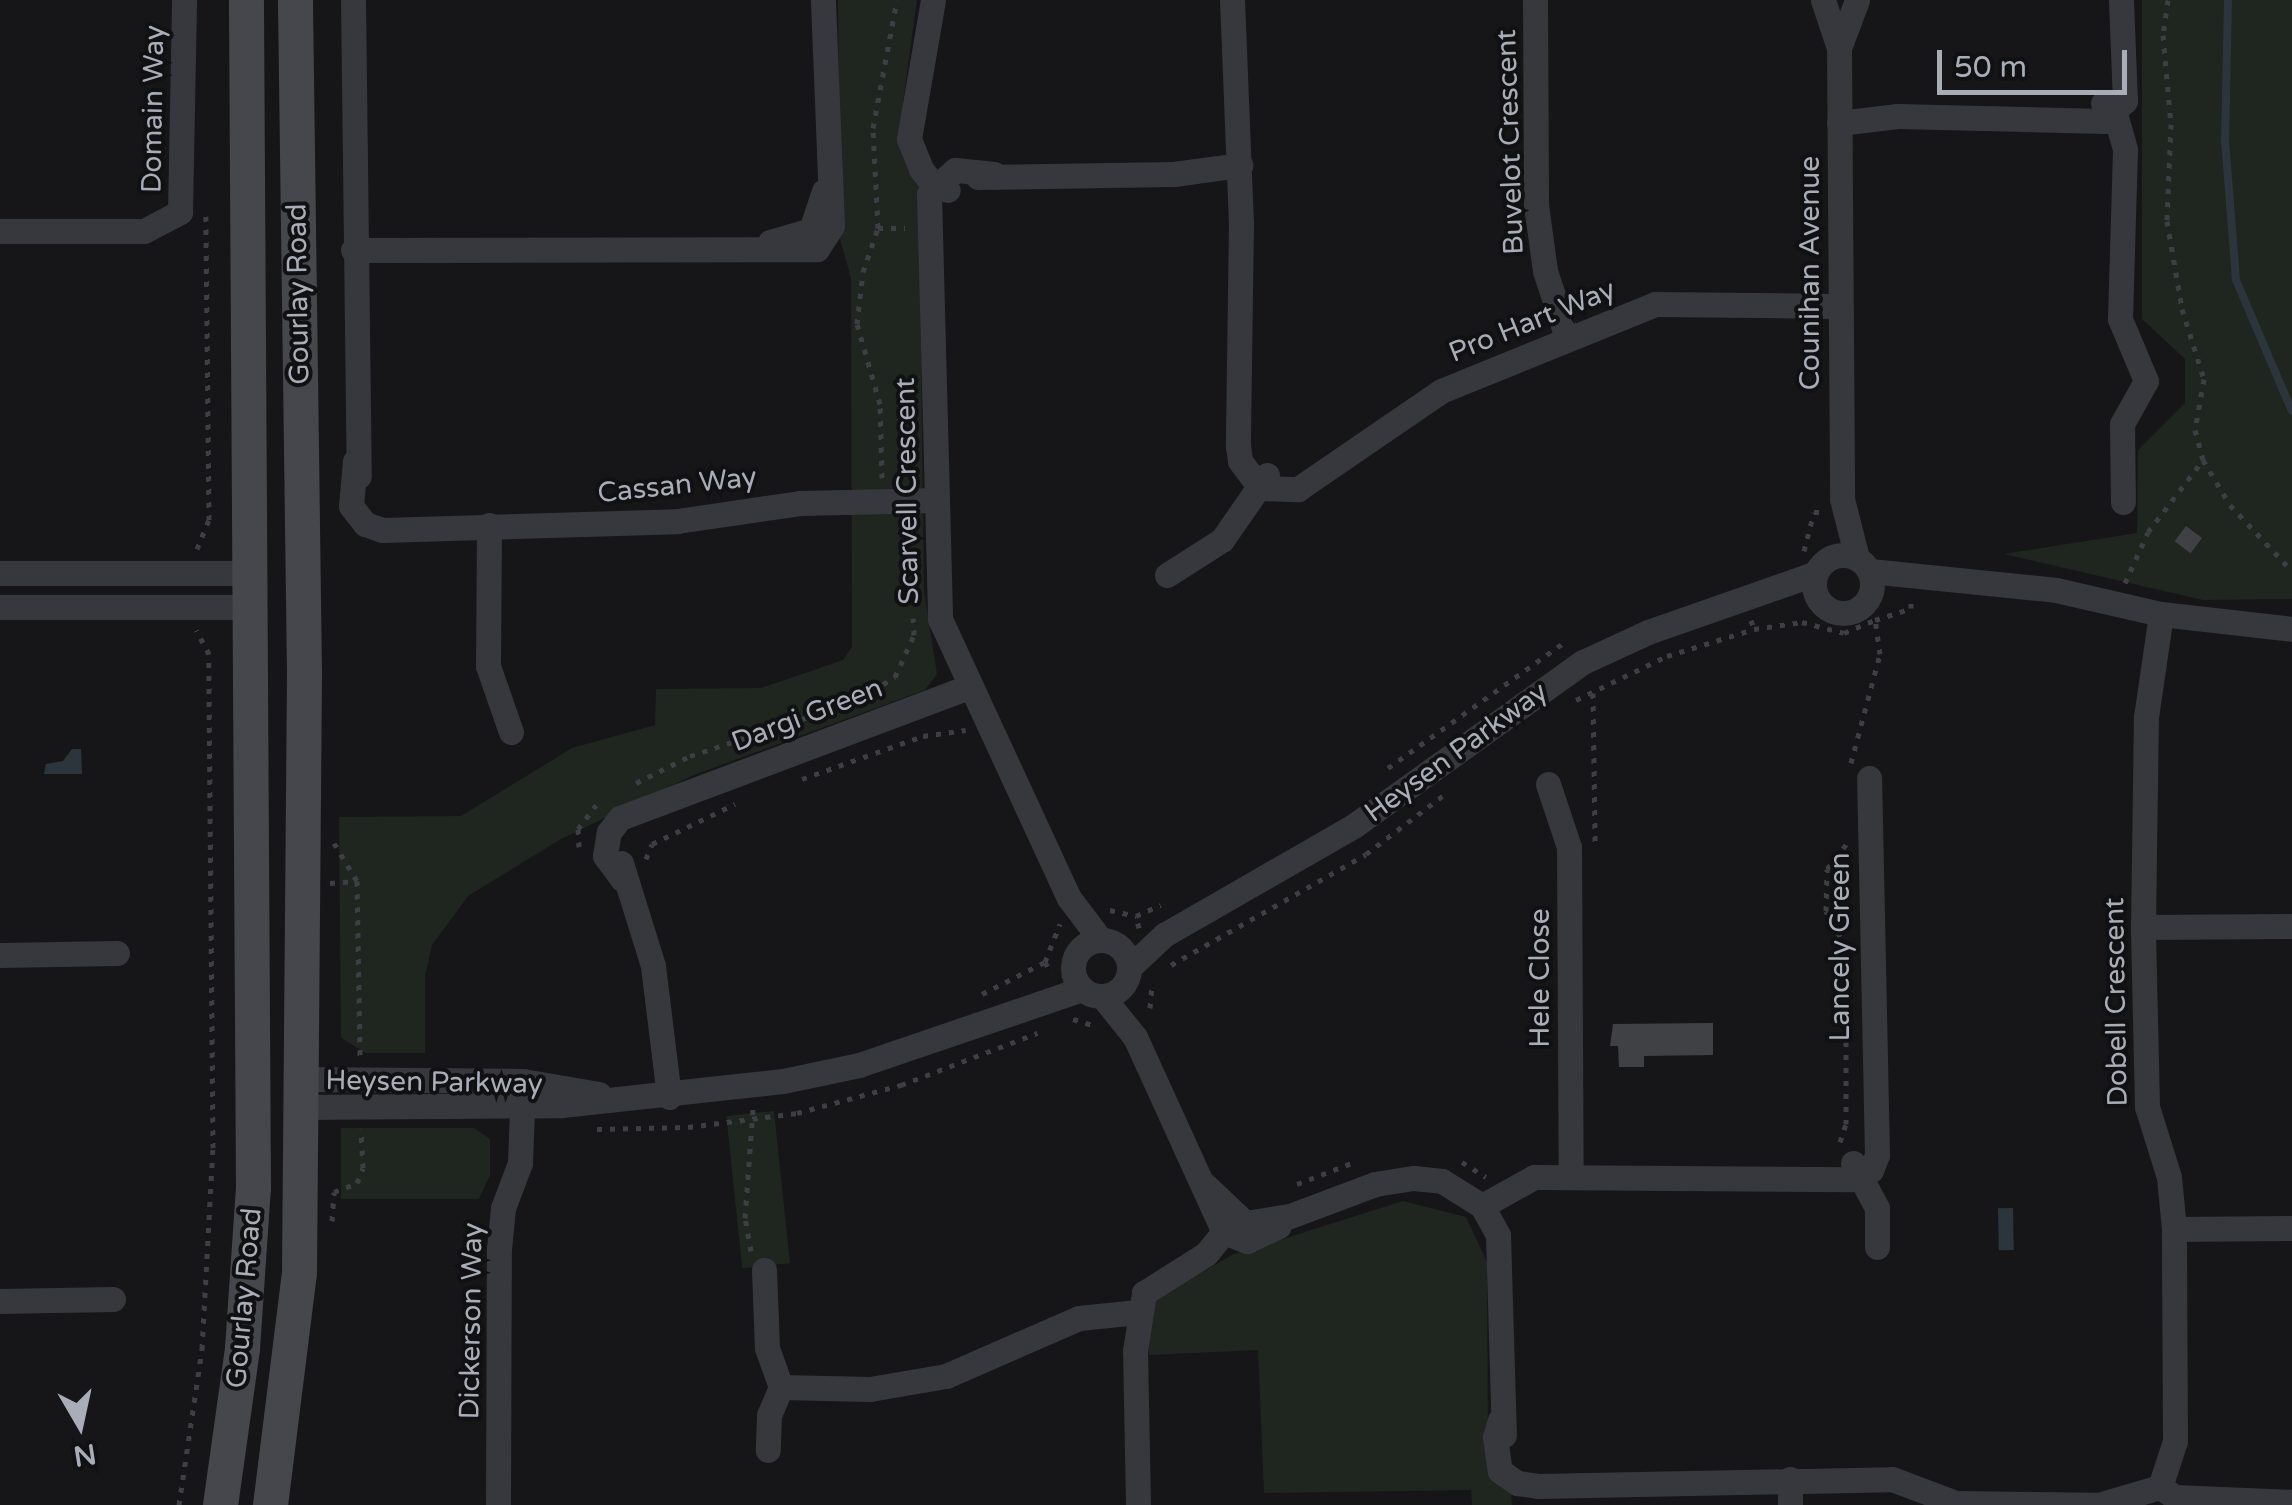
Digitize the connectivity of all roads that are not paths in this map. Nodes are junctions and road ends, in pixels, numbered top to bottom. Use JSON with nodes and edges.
{"nodes":[{"id":1,"x":184,"y":0,"type":"edge"},
{"id":2,"x":246,"y":0,"type":"edge"},
{"id":3,"x":295,"y":0,"type":"edge"},
{"id":4,"x":932,"y":0,"type":"edge"},
{"id":5,"x":1232,"y":0,"type":"edge"},
{"id":6,"x":1535,"y":0,"type":"edge"},
{"id":7,"x":1823,"y":0,"type":"edge"},
{"id":8,"x":1857,"y":0,"type":"edge"},
{"id":9,"x":2122,"y":0,"type":"edge"},
{"id":10,"x":352,"y":1,"type":"edge"},
{"id":11,"x":824,"y":3,"type":"edge"},
{"id":12,"x":1839,"y":48,"type":"junction"},
{"id":13,"x":2107,"y":113,"type":"junction"},
{"id":14,"x":1839,"y":117,"type":"junction"},
{"id":15,"x":1240,"y":172,"type":"junction"},
{"id":16,"x":943,"y":184,"type":"junction"},
{"id":17,"x":0,"y":232,"type":"edge"},
{"id":18,"x":353,"y":250,"type":"junction"},
{"id":19,"x":1839,"y":299,"type":"junction"},
{"id":20,"x":1568,"y":338,"type":"junction"},
{"id":21,"x":1265,"y":480,"type":"junction"},
{"id":22,"x":937,"y":500,"type":"junction"},
{"id":23,"x":2124,"y":502,"type":"dead end"},
{"id":24,"x":1841,"y":505,"type":"junction"},
{"id":25,"x":489,"y":525,"type":"junction"},
{"id":26,"x":1863,"y":564,"type":"junction"},
{"id":27,"x":1821,"y":566,"type":"junction"},
{"id":28,"x":0,"y":573,"type":"edge"},
{"id":29,"x":1167,"y":575,"type":"dead end"},
{"id":30,"x":1923,"y":583,"type":"junction"},
{"id":31,"x":303,"y":589,"type":"junction"},
{"id":32,"x":252,"y":590,"type":"junction"},
{"id":33,"x":1753,"y":600,"type":"junction"},
{"id":34,"x":1820,"y":602,"type":"junction"},
{"id":35,"x":0,"y":607,"type":"edge"},
{"id":36,"x":1871,"y":610,"type":"junction"},
{"id":37,"x":2167,"y":615,"type":"junction"},
{"id":38,"x":2292,"y":629,"type":"edge"},
{"id":39,"x":968,"y":686,"type":"junction"},
{"id":40,"x":511,"y":732,"type":"dead end"},
{"id":41,"x":1860,"y":776,"type":"road end"},
{"id":42,"x":1548,"y":784,"type":"dead end"},
{"id":43,"x":2292,"y":926,"type":"edge"},
{"id":44,"x":2143,"y":927,"type":"junction"},
{"id":45,"x":117,"y":953,"type":"dead end"},
{"id":46,"x":0,"y":955,"type":"edge"},
{"id":47,"x":1101,"y":967,"type":"junction"},
{"id":48,"x":249,"y":1090,"type":"junction"},
{"id":49,"x":300,"y":1093,"type":"junction"},
{"id":50,"x":523,"y":1093,"type":"junction"},
{"id":51,"x":669,"y":1097,"type":"junction"},
{"id":52,"x":1850,"y":1169,"type":"junction"},
{"id":53,"x":1571,"y":1176,"type":"junction"},
{"id":54,"x":1491,"y":1199,"type":"junction"},
{"id":55,"x":1230,"y":1225,"type":"junction"},
{"id":56,"x":2174,"y":1228,"type":"junction"},
{"id":57,"x":2292,"y":1228,"type":"edge"},
{"id":58,"x":1877,"y":1248,"type":"dead end"},
{"id":59,"x":764,"y":1270,"type":"road end"},
{"id":60,"x":113,"y":1299,"type":"dead end"},
{"id":61,"x":0,"y":1300,"type":"edge"},
{"id":62,"x":1138,"y":1312,"type":"junction"},
{"id":63,"x":781,"y":1387,"type":"junction"},
{"id":64,"x":768,"y":1450,"type":"dead end"},
{"id":65,"x":1790,"y":1478,"type":"junction"},
{"id":66,"x":2166,"y":1496,"type":"edge"},
{"id":67,"x":2292,"y":1502,"type":"edge"},
{"id":68,"x":2111,"y":1504,"type":"edge"},
{"id":69,"x":220,"y":1505,"type":"edge"},
{"id":70,"x":270,"y":1505,"type":"edge"},
{"id":71,"x":498,"y":1505,"type":"edge"},
{"id":72,"x":1138,"y":1505,"type":"edge"},
{"id":73,"x":1790,"y":1505,"type":"edge"}],
"edges":[{"from":1,"to":17,"type":"street","name":"Domain Way"},
{"from":2,"to":32,"type":"main road","name":"Gourlay Road"},
{"from":3,"to":31,"type":"main road","name":"Gourlay Road"},
{"from":4,"to":16,"type":"street"},
{"from":5,"to":15,"type":"street"},
{"from":6,"to":20,"type":"street","name":"Buvelot Crescent"},
{"from":7,"to":12,"type":"street","name":"Counihan Avenue"},
{"from":8,"to":12,"type":"street","name":"Counihan Avenue"},
{"from":9,"to":13,"type":"street"},
{"from":10,"to":18,"type":"street","name":"Cassan Way"},
{"from":11,"to":18,"type":"street"},
{"from":12,"to":14,"type":"street","name":"Counihan Avenue"},
{"from":13,"to":14,"type":"street"},
{"from":13,"to":23,"type":"street"},
{"from":14,"to":19,"type":"street","name":"Counihan Avenue"},
{"from":15,"to":16,"type":"street"},
{"from":15,"to":21,"type":"street"},
{"from":16,"to":22,"type":"street","name":"Scarvell Crescent"},
{"from":18,"to":25,"type":"street","name":"Cassan Way"},
{"from":19,"to":20,"type":"street","name":"Pro Hart Way"},
{"from":19,"to":24,"type":"street","name":"Counihan Avenue"},
{"from":20,"to":21,"type":"street","name":"Pro Hart Way"},
{"from":21,"to":29,"type":"street"},
{"from":22,"to":25,"type":"street","name":"Cassan Way"},
{"from":22,"to":39,"type":"street","name":"Scarvell Crescent"},
{"from":24,"to":26,"type":"street","name":"Counihan Avenue"},
{"from":24,"to":27,"type":"street","name":"Counihan Avenue"},
{"from":25,"to":40,"type":"street"},
{"from":26,"to":27,"type":"street"},
{"from":26,"to":30,"type":"street"},
{"from":26,"to":36,"type":"street","name":"Counihan Avenue"},
{"from":27,"to":33,"type":"street","name":"Heysen Parkway"},
{"from":27,"to":34,"type":"street"},
{"from":28,"to":32,"type":"street"},
{"from":30,"to":36,"type":"street"},
{"from":30,"to":37,"type":"street"},
{"from":31,"to":32,"type":"main road"},
{"from":31,"to":49,"type":"main road","name":"Gourlay Road"},
{"from":32,"to":35,"type":"street"},
{"from":32,"to":48,"type":"main road","name":"Gourlay Road"},
{"from":33,"to":34,"type":"street","name":"Heysen Parkway"},
{"from":33,"to":47,"type":"street","name":"Heysen Parkway"},
{"from":34,"to":36,"type":"street","name":"Heysen Parkway"},
{"from":37,"to":38,"type":"street"},
{"from":37,"to":44,"type":"street","name":"Dobell Crescent"},
{"from":39,"to":47,"type":"street","name":"Scarvell Crescent"},
{"from":39,"to":51,"type":"street","name":"Dargi Green"},
{"from":41,"to":52,"type":"street","name":"Lancely Green"},
{"from":42,"to":53,"type":"street","name":"Hele Close"},
{"from":43,"to":44,"type":"street"},
{"from":44,"to":56,"type":"street","name":"Dobell Crescent"},
{"from":45,"to":46,"type":"street"},
{"from":47,"to":51,"type":"street","name":"Heysen Parkway"},
{"from":47,"to":55,"type":"street"},
{"from":48,"to":49,"type":"main road","name":"Heysen Parkway"},
{"from":48,"to":69,"type":"main road","name":"Gourlay Road"},
{"from":49,"to":50,"type":"street","name":"Heysen Parkway"},
{"from":49,"to":50,"type":"street","name":"Heysen Parkway"},
{"from":49,"to":70,"type":"main road","name":"Gourlay Road"},
{"from":50,"to":51,"type":"street","name":"Heysen Parkway"},
{"from":50,"to":71,"type":"street","name":"Dickerson Way"},
{"from":52,"to":53,"type":"street"},
{"from":52,"to":58,"type":"street"},
{"from":53,"to":54,"type":"street"},
{"from":54,"to":55,"type":"street"},
{"from":54,"to":65,"type":"street"},
{"from":55,"to":62,"type":"street"},
{"from":56,"to":57,"type":"street"},
{"from":56,"to":66,"type":"street","name":"Dobell Crescent"},
{"from":59,"to":63,"type":"street"},
{"from":60,"to":61,"type":"street"},
{"from":62,"to":63,"type":"street"},
{"from":62,"to":72,"type":"street"},
{"from":63,"to":64,"type":"street"},
{"from":65,"to":68,"type":"street"},
{"from":65,"to":73,"type":"street"},
{"from":66,"to":67,"type":"street"},
{"from":66,"to":68,"type":"street"}]}
